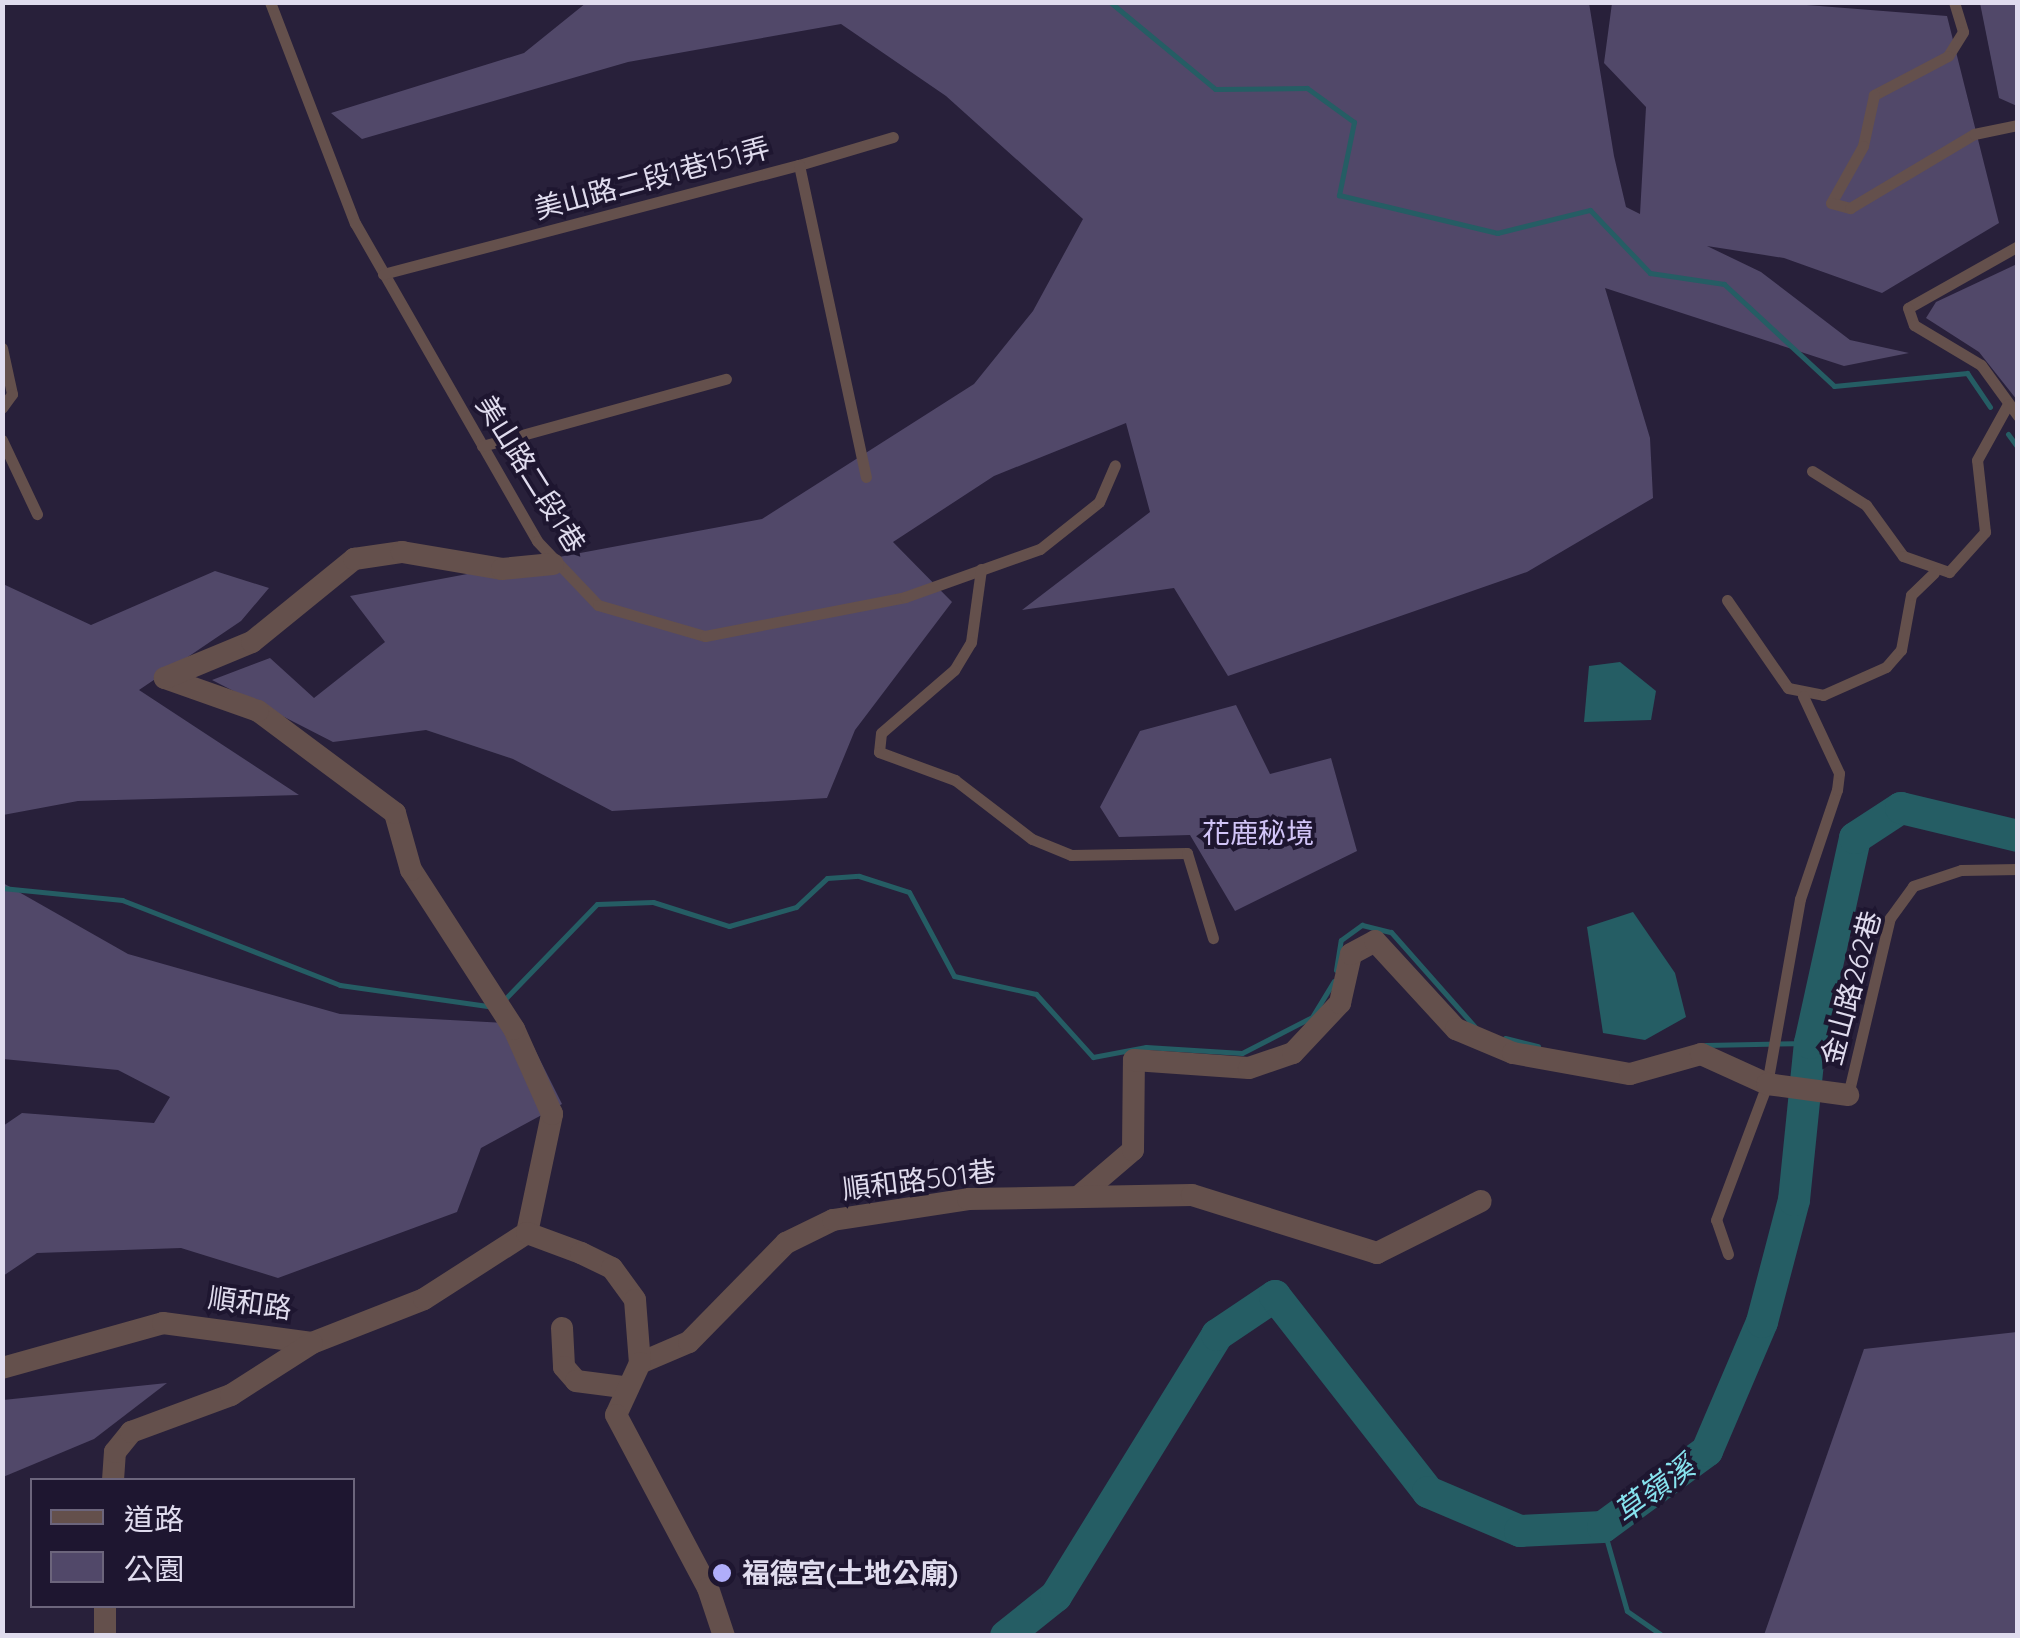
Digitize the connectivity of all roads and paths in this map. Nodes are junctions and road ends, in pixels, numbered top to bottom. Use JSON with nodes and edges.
{"nodes":[{"id":1,"x":270,"y":2,"type":"edge"},
{"id":2,"x":1954,"y":2,"type":"edge"},
{"id":3,"x":2018,"y":125,"type":"edge"},
{"id":4,"x":893,"y":137,"type":"dead end"},
{"id":5,"x":798,"y":165,"type":"junction"},
{"id":6,"x":2018,"y":246,"type":"edge"},
{"id":7,"x":383,"y":274,"type":"junction"},
{"id":8,"x":2,"y":348,"type":"edge"},
{"id":9,"x":726,"y":379,"type":"dead end"},
{"id":10,"x":2008,"y":404,"type":"junction"},
{"id":11,"x":2,"y":408,"type":"edge"},
{"id":12,"x":2018,"y":416,"type":"edge"},
{"id":13,"x":2,"y":440,"type":"edge"},
{"id":14,"x":482,"y":446,"type":"junction"},
{"id":15,"x":1114,"y":464,"type":"dead end"},
{"id":16,"x":1812,"y":471,"type":"dead end"},
{"id":17,"x":866,"y":477,"type":"dead end"},
{"id":18,"x":37,"y":514,"type":"dead end"},
{"id":19,"x":554,"y":564,"type":"junction"},
{"id":20,"x":980,"y":568,"type":"junction"},
{"id":21,"x":1934,"y":573,"type":"junction"},
{"id":22,"x":1727,"y":600,"type":"dead end"},
{"id":23,"x":1802,"y":696,"type":"junction"},
{"id":24,"x":2018,"y":869,"type":"edge"},
{"id":25,"x":1213,"y":938,"type":"dead end"},
{"id":26,"x":1767,"y":1084,"type":"junction"},
{"id":27,"x":1848,"y":1095,"type":"joint"},
{"id":28,"x":1078,"y":1197,"type":"junction"},
{"id":29,"x":1481,"y":1201,"type":"dead end"},
{"id":30,"x":527,"y":1233,"type":"junction"},
{"id":31,"x":1728,"y":1254,"type":"dead end"},
{"id":32,"x":562,"y":1328,"type":"dead end"},
{"id":33,"x":312,"y":1343,"type":"junction"},
{"id":34,"x":640,"y":1363,"type":"junction"},
{"id":35,"x":2,"y":1368,"type":"edge"},
{"id":36,"x":623,"y":1387,"type":"junction"},
{"id":37,"x":113,"y":1478,"type":"edge"},
{"id":38,"x":105,"y":1608,"type":"edge"},
{"id":39,"x":104,"y":1636,"type":"edge"},
{"id":40,"x":724,"y":1636,"type":"edge"}],
"edges":[{"from":1,"to":7,"type":"lane","name":"美山路二段1巷"},
{"from":2,"to":3,"type":"lane"},
{"from":4,"to":5,"type":"lane"},
{"from":5,"to":7,"type":"lane","name":"美山路二段1巷151弄"},
{"from":5,"to":17,"type":"lane","name":"美山路二段1巷151弄"},
{"from":6,"to":10,"type":"lane"},
{"from":7,"to":14,"type":"lane","name":"美山路二段1巷"},
{"from":8,"to":11,"type":"lane"},
{"from":9,"to":14,"type":"lane"},
{"from":10,"to":12,"type":"lane"},
{"from":10,"to":21,"type":"lane"},
{"from":13,"to":18,"type":"lane"},
{"from":14,"to":19,"type":"lane","name":"美山路二段1巷"},
{"from":15,"to":20,"type":"lane","name":"美山路二段1巷"},
{"from":16,"to":21,"type":"lane"},
{"from":19,"to":20,"type":"lane","name":"美山路二段1巷"},
{"from":19,"to":30,"type":"street"},
{"from":20,"to":25,"type":"lane"},
{"from":21,"to":23,"type":"lane"},
{"from":22,"to":23,"type":"lane"},
{"from":23,"to":26,"type":"lane"},
{"from":24,"to":27,"type":"lane","name":"金山路262巷"},
{"from":26,"to":27,"type":"street"},
{"from":26,"to":28,"type":"street"},
{"from":26,"to":31,"type":"lane"},
{"from":28,"to":29,"type":"street","name":"順和路501巷"},
{"from":28,"to":34,"type":"street","name":"順和路501巷"},
{"from":30,"to":33,"type":"street","name":"順和路"},
{"from":30,"to":34,"type":"street"},
{"from":32,"to":36,"type":"street"},
{"from":33,"to":35,"type":"street","name":"順和路"},
{"from":33,"to":37,"type":"street"},
{"from":34,"to":36,"type":"street"},
{"from":36,"to":40,"type":"street"},
{"from":38,"to":39,"type":"street"}]}
